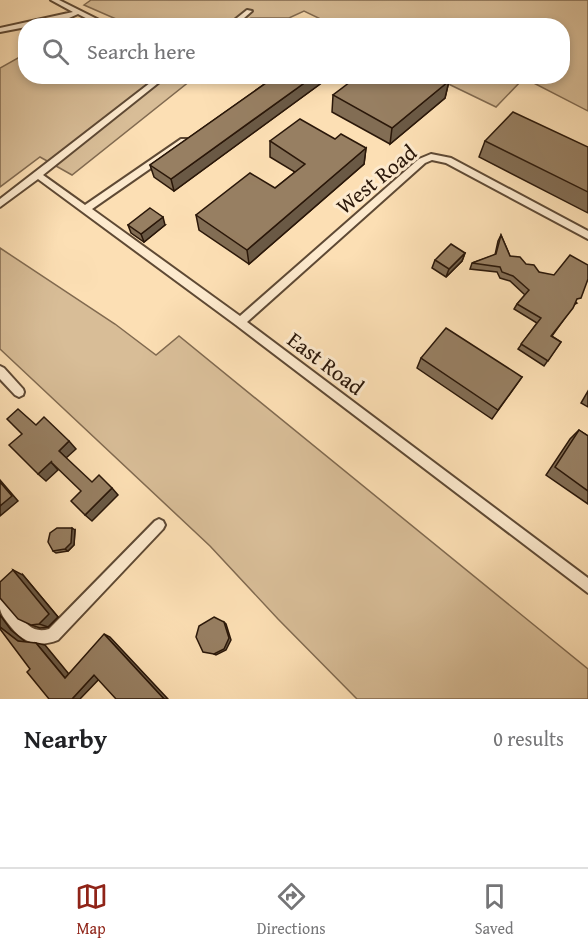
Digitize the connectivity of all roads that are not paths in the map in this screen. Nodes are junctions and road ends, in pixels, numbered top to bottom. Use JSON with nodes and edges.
{"nodes":[{"id":1,"x":54,"y":0,"type":"edge"},
{"id":2,"x":249,"y":11,"type":"dead end"},
{"id":3,"x":78,"y":12,"type":"junction"},
{"id":4,"x":59,"y":18,"type":"edge"},
{"id":5,"x":91,"y":18,"type":"edge"},
{"id":6,"x":240,"y":18,"type":"edge"},
{"id":7,"x":18,"y":26,"type":"edge"},
{"id":8,"x":0,"y":30,"type":"edge"},
{"id":9,"x":154,"y":84,"type":"edge"},
{"id":10,"x":194,"y":134,"type":"edge"},
{"id":11,"x":38,"y":175,"type":"junction"},
{"id":12,"x":0,"y":204,"type":"edge"},
{"id":13,"x":86,"y":209,"type":"junction"},
{"id":14,"x":588,"y":235,"type":"edge"},
{"id":15,"x":240,"y":322,"type":"junction"},
{"id":16,"x":0,"y":371,"type":"edge"},
{"id":17,"x":19,"y":392,"type":"dead end"},
{"id":18,"x":159,"y":525,"type":"dead end"},
{"id":19,"x":588,"y":586,"type":"edge"},
{"id":20,"x":0,"y":601,"type":"edge"}],
"edges":[{"from":1,"to":3,"type":"lane"},
{"from":2,"to":6,"type":"lane"},
{"from":3,"to":4,"type":"lane"},
{"from":3,"to":5,"type":"lane"},
{"from":7,"to":8,"type":"lane"},
{"from":9,"to":11,"type":"lane"},
{"from":10,"to":13,"type":"lane"},
{"from":11,"to":12,"type":"lane"},
{"from":11,"to":13,"type":"lane","name":"East Road"},
{"from":13,"to":15,"type":"lane","name":"East Road"},
{"from":14,"to":15,"type":"lane","name":"West Road"},
{"from":15,"to":19,"type":"lane","name":"East Road"},
{"from":16,"to":17,"type":"lane"},
{"from":18,"to":20,"type":"lane"}]}
